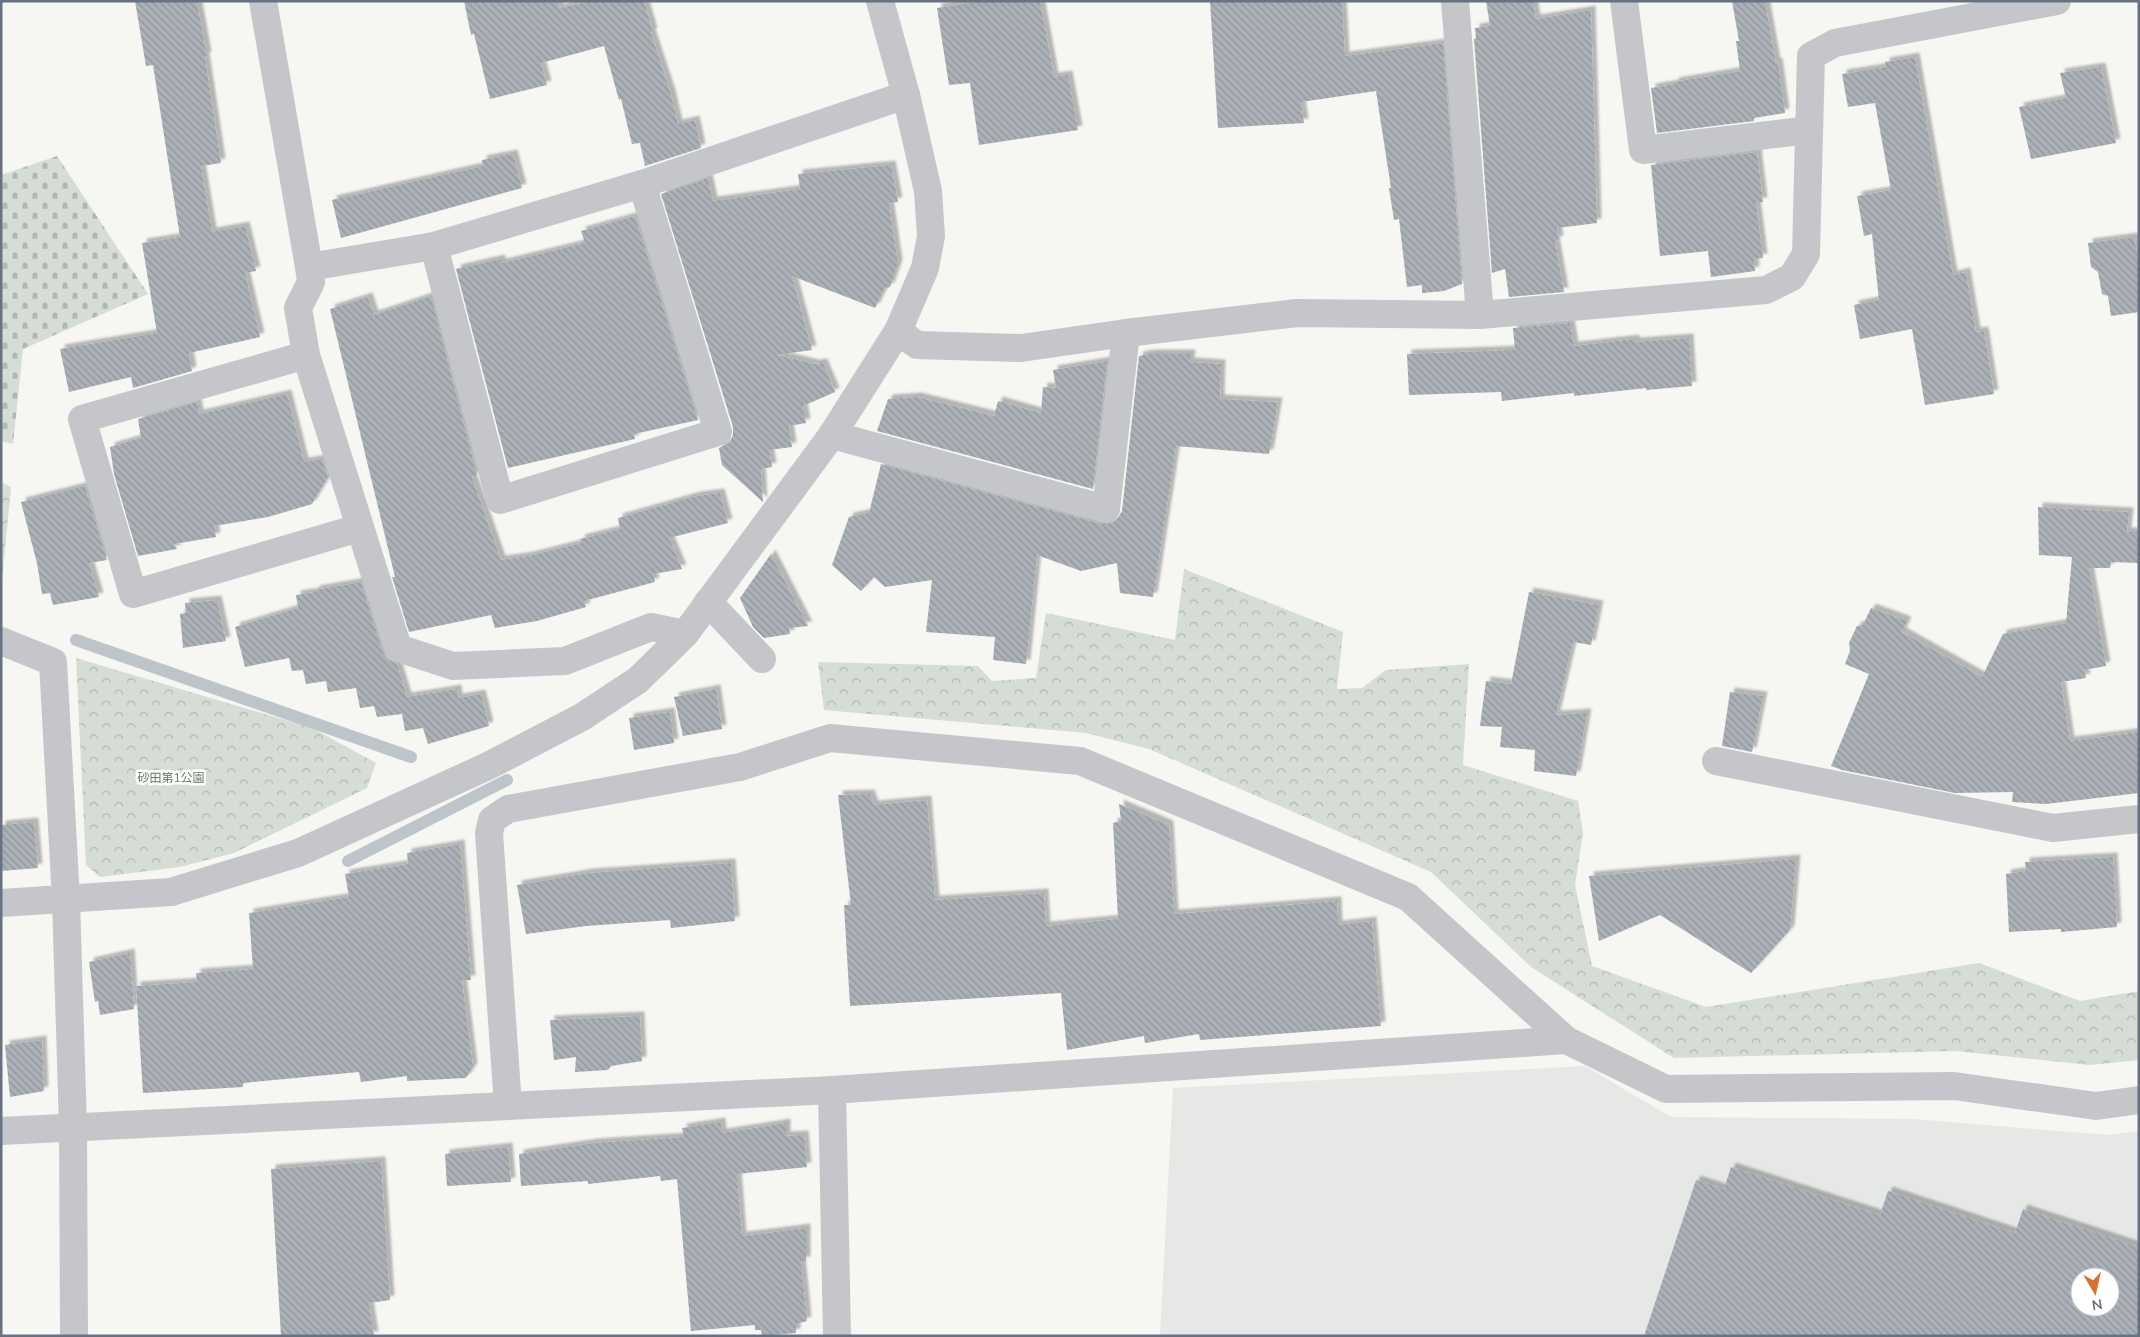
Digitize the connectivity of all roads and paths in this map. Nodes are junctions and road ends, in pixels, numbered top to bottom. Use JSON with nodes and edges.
{"nodes":[{"id":1,"x":263,"y":1,"type":"edge"},
{"id":2,"x":880,"y":1,"type":"edge"},
{"id":3,"x":1455,"y":1,"type":"edge"},
{"id":4,"x":1624,"y":1,"type":"edge"},
{"id":5,"x":2057,"y":1,"type":"edge"},
{"id":6,"x":906,"y":95,"type":"junction"},
{"id":7,"x":1809,"y":130,"type":"junction"},
{"id":8,"x":642,"y":184,"type":"junction"},
{"id":9,"x":434,"y":246,"type":"junction"},
{"id":10,"x":309,"y":267,"type":"junction"},
{"id":11,"x":1480,"y":315,"type":"junction"},
{"id":12,"x":898,"y":331,"type":"junction"},
{"id":13,"x":1126,"y":333,"type":"junction"},
{"id":14,"x":306,"y":355,"type":"junction"},
{"id":15,"x":832,"y":435,"type":"junction"},
{"id":16,"x":360,"y":528,"type":"junction"},
{"id":17,"x":708,"y":602,"type":"junction"},
{"id":18,"x":685,"y":634,"type":"junction"},
{"id":19,"x":1,"y":641,"type":"edge"},
{"id":20,"x":762,"y":659,"type":"dead end"},
{"id":21,"x":1716,"y":761,"type":"dead end"},
{"id":22,"x":2139,"y":819,"type":"edge"},
{"id":23,"x":66,"y":900,"type":"junction"},
{"id":24,"x":1,"y":903,"type":"edge"},
{"id":25,"x":1566,"y":1040,"type":"junction"},
{"id":26,"x":832,"y":1090,"type":"junction"},
{"id":27,"x":2139,"y":1100,"type":"edge"},
{"id":28,"x":508,"y":1106,"type":"junction"},
{"id":29,"x":73,"y":1127,"type":"junction"},
{"id":30,"x":1,"y":1130,"type":"edge"},
{"id":31,"x":74,"y":1336,"type":"edge"},
{"id":32,"x":837,"y":1336,"type":"edge"}],
"edges":[{"from":1,"to":10,"type":"street"},
{"from":2,"to":6,"type":"street"},
{"from":3,"to":11,"type":"street"},
{"from":4,"to":7,"type":"street"},
{"from":5,"to":7,"type":"street"},
{"from":6,"to":8,"type":"street"},
{"from":6,"to":12,"type":"street"},
{"from":7,"to":11,"type":"street"},
{"from":8,"to":9,"type":"street"},
{"from":8,"to":9,"type":"street"},
{"from":9,"to":10,"type":"street"},
{"from":10,"to":14,"type":"street"},
{"from":11,"to":13,"type":"street"},
{"from":12,"to":13,"type":"street"},
{"from":12,"to":15,"type":"street"},
{"from":13,"to":15,"type":"street"},
{"from":14,"to":16,"type":"street"},
{"from":14,"to":16,"type":"street"},
{"from":15,"to":17,"type":"street"},
{"from":16,"to":18,"type":"street"},
{"from":17,"to":18,"type":"street"},
{"from":17,"to":20,"type":"street"},
{"from":18,"to":23,"type":"street"},
{"from":19,"to":23,"type":"street"},
{"from":21,"to":22,"type":"street"},
{"from":23,"to":24,"type":"street"},
{"from":23,"to":29,"type":"street"},
{"from":25,"to":26,"type":"street"},
{"from":25,"to":27,"type":"street"},
{"from":25,"to":28,"type":"street"},
{"from":26,"to":28,"type":"street"},
{"from":26,"to":32,"type":"street"},
{"from":28,"to":29,"type":"street"},
{"from":29,"to":30,"type":"street"},
{"from":29,"to":31,"type":"street"}]}
